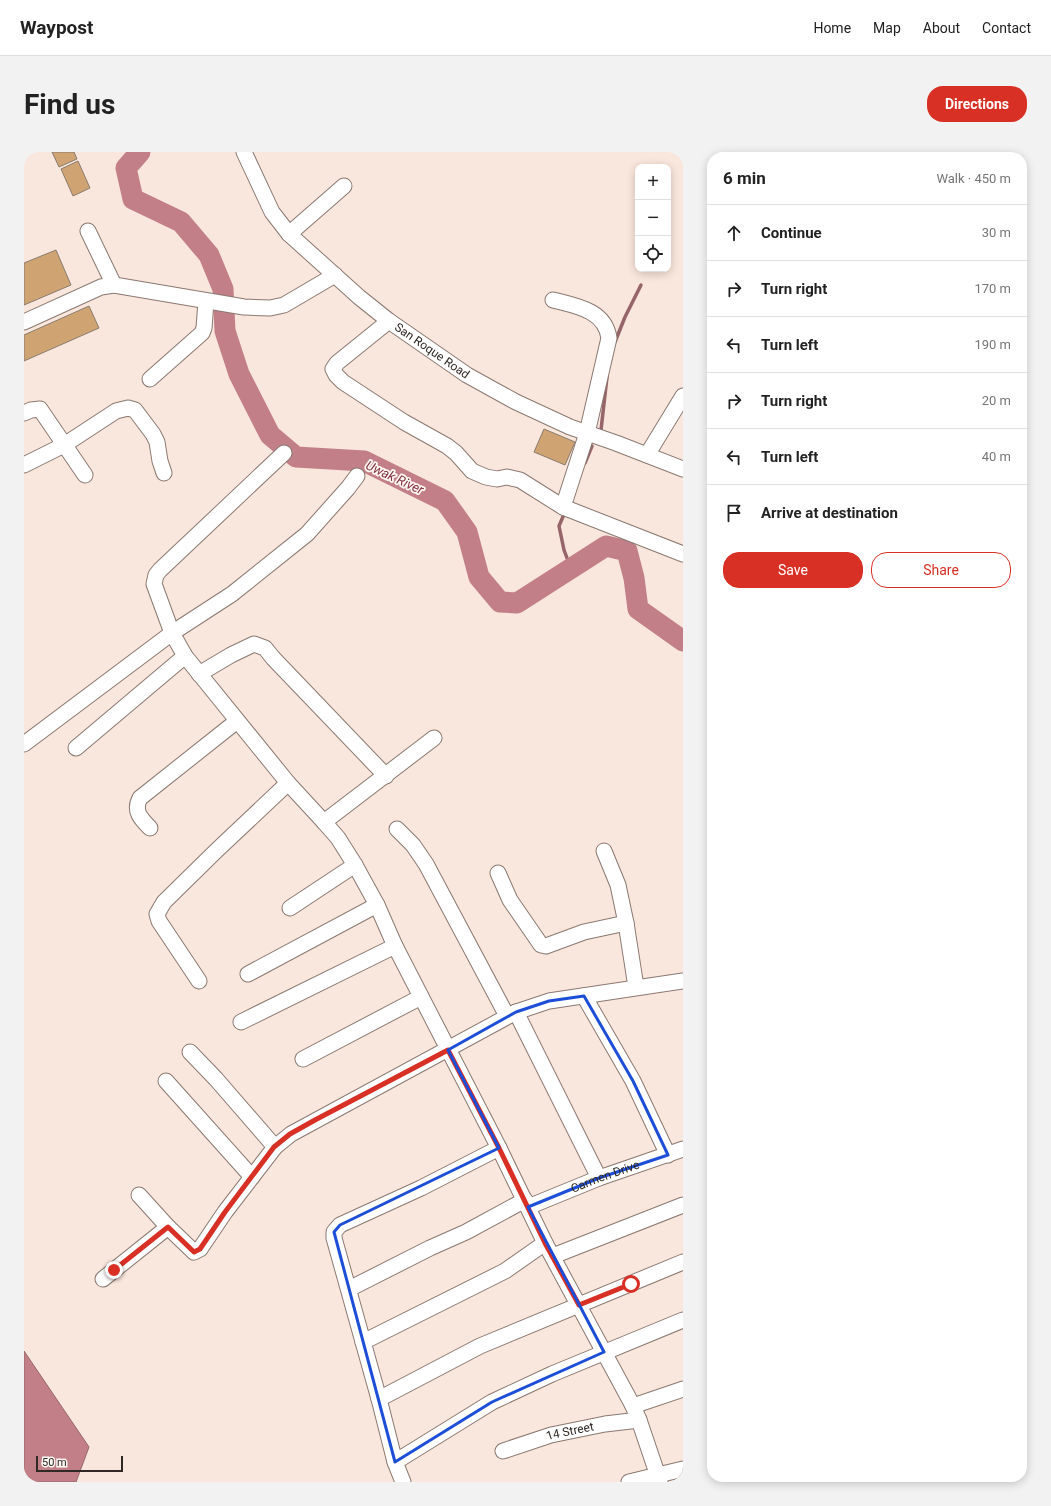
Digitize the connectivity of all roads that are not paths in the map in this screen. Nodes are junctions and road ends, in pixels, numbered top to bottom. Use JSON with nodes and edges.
{"nodes":[{"id":1,"x":249,"y":153,"type":"edge"},
{"id":2,"x":344,"y":186,"type":"dead end"},
{"id":3,"x":88,"y":231,"type":"dead end"},
{"id":4,"x":289,"y":234,"type":"junction"},
{"id":5,"x":335,"y":275,"type":"junction"},
{"id":6,"x":114,"y":286,"type":"junction"},
{"id":7,"x":553,"y":300,"type":"dead end"},
{"id":8,"x":210,"y":302,"type":"junction"},
{"id":9,"x":389,"y":321,"type":"junction"},
{"id":10,"x":24,"y":322,"type":"edge"},
{"id":11,"x":150,"y":379,"type":"dead end"},
{"id":12,"x":683,"y":396,"type":"edge"},
{"id":13,"x":24,"y":413,"type":"edge"},
{"id":14,"x":588,"y":434,"type":"junction"},
{"id":15,"x":64,"y":445,"type":"junction"},
{"id":16,"x":284,"y":453,"type":"dead end"},
{"id":17,"x":647,"y":455,"type":"junction"},
{"id":18,"x":24,"y":465,"type":"edge"},
{"id":19,"x":683,"y":469,"type":"edge"},
{"id":20,"x":164,"y":473,"type":"dead end"},
{"id":21,"x":85,"y":475,"type":"dead end"},
{"id":22,"x":357,"y":476,"type":"dead end"},
{"id":23,"x":563,"y":507,"type":"junction"},
{"id":24,"x":683,"y":554,"type":"edge"},
{"id":25,"x":172,"y":633,"type":"junction"},
{"id":26,"x":185,"y":656,"type":"junction"},
{"id":27,"x":199,"y":674,"type":"junction"},
{"id":28,"x":237,"y":721,"type":"junction"},
{"id":29,"x":434,"y":738,"type":"dead end"},
{"id":30,"x":24,"y":744,"type":"edge"},
{"id":31,"x":76,"y":748,"type":"dead end"},
{"id":32,"x":386,"y":776,"type":"junction"},
{"id":33,"x":288,"y":783,"type":"junction"},
{"id":34,"x":324,"y":822,"type":"junction"},
{"id":35,"x":150,"y":828,"type":"dead end"},
{"id":36,"x":397,"y":829,"type":"dead end"},
{"id":37,"x":604,"y":851,"type":"dead end"},
{"id":38,"x":355,"y":865,"type":"junction"},
{"id":39,"x":498,"y":873,"type":"dead end"},
{"id":40,"x":377,"y":905,"type":"junction"},
{"id":41,"x":290,"y":908,"type":"dead end"},
{"id":42,"x":626,"y":923,"type":"junction"},
{"id":43,"x":395,"y":946,"type":"junction"},
{"id":44,"x":248,"y":974,"type":"dead end"},
{"id":45,"x":199,"y":981,"type":"dead end"},
{"id":46,"x":683,"y":981,"type":"edge"},
{"id":47,"x":636,"y":987,"type":"junction"},
{"id":48,"x":584,"y":996,"type":"junction"},
{"id":49,"x":421,"y":997,"type":"junction"},
{"id":50,"x":512,"y":1014,"type":"junction"},
{"id":51,"x":241,"y":1022,"type":"dead end"},
{"id":52,"x":448,"y":1050,"type":"junction"},
{"id":53,"x":190,"y":1052,"type":"dead end"},
{"id":54,"x":303,"y":1059,"type":"dead end"},
{"id":55,"x":166,"y":1080,"type":"dead end"},
{"id":56,"x":274,"y":1147,"type":"junction"},
{"id":57,"x":499,"y":1148,"type":"junction"},
{"id":58,"x":683,"y":1150,"type":"edge"},
{"id":59,"x":668,"y":1155,"type":"junction"},
{"id":60,"x":252,"y":1176,"type":"junction"},
{"id":61,"x":599,"y":1178,"type":"junction"},
{"id":62,"x":139,"y":1195,"type":"dead end"},
{"id":63,"x":527,"y":1204,"type":"junction"},
{"id":64,"x":683,"y":1205,"type":"edge"},
{"id":65,"x":168,"y":1227,"type":"junction"},
{"id":66,"x":545,"y":1243,"type":"junction"},
{"id":67,"x":553,"y":1256,"type":"junction"},
{"id":68,"x":683,"y":1262,"type":"edge"},
{"id":69,"x":103,"y":1279,"type":"dead end"},
{"id":70,"x":348,"y":1288,"type":"junction"},
{"id":71,"x":579,"y":1305,"type":"junction"},
{"id":72,"x":683,"y":1320,"type":"edge"},
{"id":73,"x":363,"y":1342,"type":"junction"},
{"id":74,"x":604,"y":1352,"type":"junction"},
{"id":75,"x":683,"y":1389,"type":"edge"},
{"id":76,"x":379,"y":1399,"type":"junction"},
{"id":77,"x":633,"y":1406,"type":"junction"},
{"id":78,"x":639,"y":1420,"type":"junction"},
{"id":79,"x":503,"y":1451,"type":"dead end"},
{"id":80,"x":395,"y":1462,"type":"junction"},
{"id":81,"x":683,"y":1469,"type":"edge"},
{"id":82,"x":659,"y":1478,"type":"edge"},
{"id":83,"x":403,"y":1482,"type":"edge"},
{"id":84,"x":629,"y":1482,"type":"edge"}],
"edges":[{"from":1,"to":4,"type":"street","name":"San Roque Road"},
{"from":2,"to":4,"type":"street"},
{"from":3,"to":6,"type":"street"},
{"from":4,"to":5,"type":"street","name":"San Roque Road"},
{"from":5,"to":8,"type":"street"},
{"from":5,"to":9,"type":"street","name":"San Roque Road"},
{"from":6,"to":8,"type":"street"},
{"from":6,"to":10,"type":"street"},
{"from":7,"to":14,"type":"street"},
{"from":8,"to":11,"type":"street"},
{"from":9,"to":14,"type":"street","name":"San Roque Road"},
{"from":9,"to":23,"type":"street"},
{"from":12,"to":17,"type":"street"},
{"from":13,"to":15,"type":"street"},
{"from":14,"to":17,"type":"street","name":"San Roque Road"},
{"from":14,"to":23,"type":"street"},
{"from":15,"to":18,"type":"street"},
{"from":15,"to":20,"type":"street"},
{"from":15,"to":21,"type":"street"},
{"from":16,"to":25,"type":"street"},
{"from":17,"to":19,"type":"street","name":"San Roque Road"},
{"from":22,"to":25,"type":"street"},
{"from":23,"to":24,"type":"street"},
{"from":25,"to":26,"type":"street"},
{"from":25,"to":30,"type":"street"},
{"from":26,"to":27,"type":"street"},
{"from":26,"to":31,"type":"street"},
{"from":27,"to":28,"type":"street"},
{"from":27,"to":32,"type":"street"},
{"from":28,"to":33,"type":"street"},
{"from":28,"to":35,"type":"street"},
{"from":29,"to":32,"type":"street"},
{"from":32,"to":34,"type":"street"},
{"from":33,"to":34,"type":"street"},
{"from":33,"to":45,"type":"street"},
{"from":34,"to":38,"type":"street"},
{"from":36,"to":50,"type":"street"},
{"from":37,"to":42,"type":"street"},
{"from":38,"to":40,"type":"street"},
{"from":38,"to":41,"type":"street"},
{"from":39,"to":42,"type":"street"},
{"from":40,"to":43,"type":"street"},
{"from":40,"to":44,"type":"street"},
{"from":42,"to":47,"type":"street"},
{"from":43,"to":49,"type":"street"},
{"from":43,"to":51,"type":"street"},
{"from":46,"to":47,"type":"street"},
{"from":47,"to":48,"type":"street"},
{"from":48,"to":50,"type":"street"},
{"from":48,"to":59,"type":"street"},
{"from":49,"to":52,"type":"street"},
{"from":49,"to":54,"type":"street"},
{"from":50,"to":52,"type":"street"},
{"from":50,"to":61,"type":"street"},
{"from":52,"to":56,"type":"street"},
{"from":52,"to":57,"type":"street"},
{"from":53,"to":56,"type":"street"},
{"from":55,"to":60,"type":"street"},
{"from":56,"to":60,"type":"street"},
{"from":57,"to":63,"type":"street"},
{"from":57,"to":70,"type":"street"},
{"from":58,"to":59,"type":"street","name":"Carmen Drive"},
{"from":59,"to":61,"type":"street","name":"Carmen Drive"},
{"from":60,"to":65,"type":"street"},
{"from":61,"to":63,"type":"street","name":"Carmen Drive"},
{"from":62,"to":65,"type":"street"},
{"from":63,"to":66,"type":"street"},
{"from":63,"to":70,"type":"street","name":"Carmen Drive"},
{"from":64,"to":67,"type":"street"},
{"from":65,"to":69,"type":"street"},
{"from":66,"to":67,"type":"street"},
{"from":66,"to":73,"type":"street"},
{"from":67,"to":71,"type":"street"},
{"from":68,"to":71,"type":"street"},
{"from":70,"to":73,"type":"street"},
{"from":71,"to":74,"type":"street"},
{"from":71,"to":76,"type":"street"},
{"from":72,"to":74,"type":"street"},
{"from":73,"to":76,"type":"street"},
{"from":74,"to":77,"type":"street"},
{"from":74,"to":80,"type":"street"},
{"from":75,"to":77,"type":"street"},
{"from":76,"to":80,"type":"street"},
{"from":77,"to":78,"type":"street"},
{"from":78,"to":79,"type":"street","name":"14 Street"},
{"from":78,"to":82,"type":"street"},
{"from":80,"to":83,"type":"street"},
{"from":81,"to":82,"type":"street"},
{"from":82,"to":84,"type":"street"}]}
